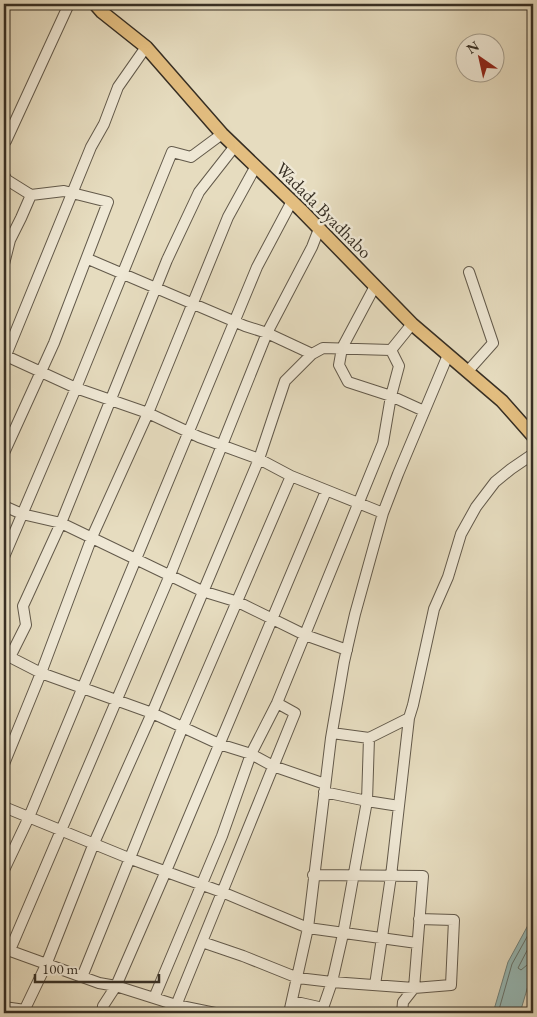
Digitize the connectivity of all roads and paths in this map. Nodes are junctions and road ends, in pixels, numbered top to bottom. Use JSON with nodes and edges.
{"nodes":[{"id":1,"x":69,"y":4,"type":"edge"},
{"id":2,"x":100,"y":7,"type":"edge"},
{"id":3,"x":146,"y":47,"type":"junction"},
{"id":4,"x":222,"y":134,"type":"junction"},
{"id":5,"x":4,"y":143,"type":"edge"},
{"id":6,"x":235,"y":146,"type":"junction"},
{"id":7,"x":256,"y":166,"type":"junction"},
{"id":8,"x":4,"y":175,"type":"edge"},
{"id":9,"x":72,"y":192,"type":"junction"},
{"id":10,"x":32,"y":195,"type":"junction"},
{"id":11,"x":292,"y":201,"type":"junction"},
{"id":12,"x":319,"y":228,"type":"junction"},
{"id":13,"x":88,"y":259,"type":"junction"},
{"id":14,"x":4,"y":264,"type":"edge"},
{"id":15,"x":469,"y":272,"type":"dead end"},
{"id":16,"x":122,"y":273,"type":"junction"},
{"id":17,"x":375,"y":286,"type":"junction"},
{"id":18,"x":156,"y":288,"type":"junction"},
{"id":19,"x":192,"y":303,"type":"junction"},
{"id":20,"x":234,"y":321,"type":"junction"},
{"id":21,"x":412,"y":324,"type":"junction"},
{"id":22,"x":268,"y":333,"type":"junction"},
{"id":23,"x":342,"y":348,"type":"junction"},
{"id":24,"x":391,"y":350,"type":"junction"},
{"id":25,"x":312,"y":354,"type":"junction"},
{"id":26,"x":448,"y":355,"type":"junction"},
{"id":27,"x":4,"y":357,"type":"edge"},
{"id":28,"x":468,"y":371,"type":"junction"},
{"id":29,"x":40,"y":372,"type":"junction"},
{"id":30,"x":76,"y":388,"type":"junction"},
{"id":31,"x":391,"y":396,"type":"junction"},
{"id":32,"x":110,"y":399,"type":"junction"},
{"id":33,"x":424,"y":410,"type":"junction"},
{"id":34,"x":148,"y":413,"type":"junction"},
{"id":35,"x":188,"y":430,"type":"junction"},
{"id":36,"x":533,"y":436,"type":"edge"},
{"id":37,"x":222,"y":446,"type":"junction"},
{"id":38,"x":4,"y":453,"type":"edge"},
{"id":39,"x":533,"y":454,"type":"edge"},
{"id":40,"x":259,"y":459,"type":"junction"},
{"id":41,"x":291,"y":476,"type":"junction"},
{"id":42,"x":326,"y":491,"type":"junction"},
{"id":43,"x":358,"y":504,"type":"junction"},
{"id":44,"x":4,"y":506,"type":"edge"},
{"id":45,"x":384,"y":513,"type":"junction"},
{"id":46,"x":22,"y":514,"type":"junction"},
{"id":47,"x":62,"y":523,"type":"junction"},
{"id":48,"x":92,"y":537,"type":"junction"},
{"id":49,"x":4,"y":557,"type":"edge"},
{"id":50,"x":134,"y":559,"type":"junction"},
{"id":51,"x":170,"y":575,"type":"junction"},
{"id":52,"x":202,"y":592,"type":"junction"},
{"id":53,"x":238,"y":602,"type":"junction"},
{"id":54,"x":273,"y":618,"type":"junction"},
{"id":55,"x":305,"y":635,"type":"junction"},
{"id":56,"x":347,"y":650,"type":"junction"},
{"id":57,"x":7,"y":656,"type":"edge"},
{"id":58,"x":41,"y":672,"type":"junction"},
{"id":59,"x":82,"y":687,"type":"junction"},
{"id":60,"x":116,"y":699,"type":"junction"},
{"id":61,"x":277,"y":704,"type":"junction"},
{"id":62,"x":152,"y":713,"type":"junction"},
{"id":63,"x":409,"y":718,"type":"junction"},
{"id":64,"x":182,"y":729,"type":"junction"},
{"id":65,"x":332,"y":733,"type":"junction"},
{"id":66,"x":369,"y":738,"type":"junction"},
{"id":67,"x":219,"y":744,"type":"junction"},
{"id":68,"x":251,"y":754,"type":"junction"},
{"id":69,"x":4,"y":764,"type":"edge"},
{"id":70,"x":273,"y":766,"type":"junction"},
{"id":71,"x":324,"y":788,"type":"junction"},
{"id":72,"x":367,"y":801,"type":"junction"},
{"id":73,"x":399,"y":806,"type":"junction"},
{"id":74,"x":4,"y":807,"type":"edge"},
{"id":75,"x":29,"y":816,"type":"junction"},
{"id":76,"x":61,"y":829,"type":"junction"},
{"id":77,"x":94,"y":843,"type":"junction"},
{"id":78,"x":131,"y":859,"type":"junction"},
{"id":79,"x":4,"y":870,"type":"edge"},
{"id":80,"x":166,"y":871,"type":"junction"},
{"id":81,"x":313,"y":874,"type":"junction"},
{"id":82,"x":354,"y":876,"type":"junction"},
{"id":83,"x":391,"y":876,"type":"junction"},
{"id":84,"x":200,"y":885,"type":"junction"},
{"id":85,"x":222,"y":892,"type":"junction"},
{"id":86,"x":419,"y":919,"type":"junction"},
{"id":87,"x":308,"y":928,"type":"junction"},
{"id":88,"x":343,"y":934,"type":"junction"},
{"id":89,"x":382,"y":939,"type":"junction"},
{"id":90,"x":202,"y":942,"type":"junction"},
{"id":91,"x":417,"y":943,"type":"junction"},
{"id":92,"x":7,"y":950,"type":"edge"},
{"id":93,"x":46,"y":965,"type":"junction"},
{"id":94,"x":82,"y":977,"type":"junction"},
{"id":95,"x":298,"y":978,"type":"junction"},
{"id":96,"x":332,"y":982,"type":"junction"},
{"id":97,"x":375,"y":984,"type":"junction"},
{"id":98,"x":116,"y":986,"type":"junction"},
{"id":99,"x":414,"y":988,"type":"junction"},
{"id":100,"x":154,"y":998,"type":"junction"},
{"id":101,"x":292,"y":1001,"type":"junction"},
{"id":102,"x":4,"y":1007,"type":"edge"},
{"id":103,"x":175,"y":1009,"type":"edge"},
{"id":104,"x":324,"y":1010,"type":"edge"},
{"id":105,"x":24,"y":1012,"type":"edge"},
{"id":106,"x":102,"y":1013,"type":"edge"},
{"id":107,"x":215,"y":1013,"type":"edge"},
{"id":108,"x":289,"y":1013,"type":"edge"},
{"id":109,"x":402,"y":1013,"type":"edge"}],
"edges":[{"from":1,"to":5,"type":"street"},
{"from":2,"to":3,"type":"main road","name":"Wadada Byadhabo"},
{"from":3,"to":4,"type":"main road","name":"Wadada Byadhabo"},
{"from":3,"to":9,"type":"street"},
{"from":4,"to":6,"type":"main road","name":"Wadada Byadhabo"},
{"from":4,"to":16,"type":"street"},
{"from":6,"to":7,"type":"main road","name":"Wadada Byadhabo"},
{"from":6,"to":18,"type":"street"},
{"from":7,"to":11,"type":"main road","name":"Wadada Byadhabo"},
{"from":7,"to":19,"type":"street"},
{"from":8,"to":10,"type":"street"},
{"from":9,"to":10,"type":"street"},
{"from":9,"to":13,"type":"street"},
{"from":9,"to":27,"type":"street"},
{"from":10,"to":14,"type":"street"},
{"from":11,"to":12,"type":"main road","name":"Wadada Byadhabo"},
{"from":11,"to":20,"type":"street"},
{"from":12,"to":17,"type":"main road","name":"Wadada Byadhabo"},
{"from":12,"to":22,"type":"street"},
{"from":13,"to":16,"type":"street"},
{"from":13,"to":29,"type":"street"},
{"from":15,"to":28,"type":"street"},
{"from":16,"to":18,"type":"street"},
{"from":16,"to":30,"type":"street"},
{"from":17,"to":21,"type":"main road","name":"Wadada Byadhabo"},
{"from":17,"to":23,"type":"street"},
{"from":18,"to":19,"type":"street"},
{"from":18,"to":32,"type":"street"},
{"from":19,"to":20,"type":"street"},
{"from":19,"to":34,"type":"street"},
{"from":20,"to":22,"type":"street"},
{"from":20,"to":35,"type":"street"},
{"from":21,"to":24,"type":"street"},
{"from":21,"to":26,"type":"main road","name":"Wadada Byadhabo"},
{"from":22,"to":25,"type":"street"},
{"from":22,"to":37,"type":"street"},
{"from":23,"to":24,"type":"street"},
{"from":23,"to":25,"type":"street"},
{"from":23,"to":31,"type":"street"},
{"from":24,"to":31,"type":"street"},
{"from":25,"to":40,"type":"street"},
{"from":26,"to":28,"type":"main road","name":"Wadada Byadhabo"},
{"from":26,"to":33,"type":"street"},
{"from":27,"to":29,"type":"street"},
{"from":28,"to":36,"type":"main road","name":"Wadada Byadhabo"},
{"from":29,"to":30,"type":"street"},
{"from":29,"to":38,"type":"street"},
{"from":30,"to":32,"type":"street"},
{"from":30,"to":46,"type":"street"},
{"from":31,"to":33,"type":"street"},
{"from":31,"to":43,"type":"street"},
{"from":32,"to":34,"type":"street"},
{"from":32,"to":47,"type":"street"},
{"from":33,"to":45,"type":"street"},
{"from":34,"to":35,"type":"street"},
{"from":34,"to":48,"type":"street"},
{"from":35,"to":37,"type":"street"},
{"from":35,"to":50,"type":"street"},
{"from":37,"to":40,"type":"street"},
{"from":37,"to":51,"type":"street"},
{"from":39,"to":63,"type":"street"},
{"from":40,"to":41,"type":"street"},
{"from":40,"to":52,"type":"street"},
{"from":41,"to":42,"type":"street"},
{"from":41,"to":53,"type":"street"},
{"from":42,"to":43,"type":"street"},
{"from":42,"to":54,"type":"street"},
{"from":43,"to":45,"type":"street"},
{"from":43,"to":55,"type":"street"},
{"from":44,"to":46,"type":"street"},
{"from":45,"to":56,"type":"street"},
{"from":46,"to":47,"type":"street"},
{"from":46,"to":49,"type":"street"},
{"from":47,"to":48,"type":"street"},
{"from":47,"to":57,"type":"street"},
{"from":48,"to":50,"type":"street"},
{"from":48,"to":58,"type":"street"},
{"from":50,"to":51,"type":"street"},
{"from":50,"to":59,"type":"street"},
{"from":51,"to":52,"type":"street"},
{"from":51,"to":60,"type":"street"},
{"from":52,"to":53,"type":"street"},
{"from":52,"to":62,"type":"street"},
{"from":53,"to":54,"type":"street"},
{"from":53,"to":64,"type":"street"},
{"from":54,"to":55,"type":"street"},
{"from":54,"to":67,"type":"street"},
{"from":55,"to":56,"type":"street"},
{"from":55,"to":61,"type":"street"},
{"from":56,"to":65,"type":"street"},
{"from":57,"to":58,"type":"street"},
{"from":58,"to":59,"type":"street"},
{"from":58,"to":69,"type":"street"},
{"from":59,"to":60,"type":"street"},
{"from":59,"to":75,"type":"street"},
{"from":60,"to":62,"type":"street"},
{"from":60,"to":76,"type":"street"},
{"from":61,"to":68,"type":"street"},
{"from":61,"to":70,"type":"street"},
{"from":62,"to":64,"type":"street"},
{"from":62,"to":77,"type":"street"},
{"from":63,"to":66,"type":"street"},
{"from":63,"to":73,"type":"street"},
{"from":64,"to":67,"type":"street"},
{"from":64,"to":78,"type":"street"},
{"from":65,"to":66,"type":"street"},
{"from":65,"to":71,"type":"street"},
{"from":66,"to":72,"type":"street"},
{"from":67,"to":68,"type":"street"},
{"from":67,"to":80,"type":"street"},
{"from":68,"to":70,"type":"street"},
{"from":68,"to":84,"type":"street"},
{"from":70,"to":71,"type":"street"},
{"from":70,"to":85,"type":"street"},
{"from":71,"to":72,"type":"street"},
{"from":71,"to":81,"type":"street"},
{"from":72,"to":73,"type":"street"},
{"from":72,"to":82,"type":"street"},
{"from":73,"to":83,"type":"street"},
{"from":74,"to":75,"type":"street"},
{"from":75,"to":76,"type":"street"},
{"from":75,"to":79,"type":"street"},
{"from":76,"to":77,"type":"street"},
{"from":76,"to":92,"type":"street"},
{"from":77,"to":78,"type":"street"},
{"from":77,"to":93,"type":"street"},
{"from":78,"to":80,"type":"street"},
{"from":78,"to":94,"type":"street"},
{"from":80,"to":84,"type":"street"},
{"from":80,"to":98,"type":"street"},
{"from":81,"to":82,"type":"street"},
{"from":81,"to":87,"type":"street"},
{"from":82,"to":83,"type":"street"},
{"from":82,"to":88,"type":"street"},
{"from":83,"to":86,"type":"street"},
{"from":83,"to":89,"type":"street"},
{"from":84,"to":85,"type":"street"},
{"from":84,"to":100,"type":"street"},
{"from":85,"to":87,"type":"street"},
{"from":85,"to":90,"type":"street"},
{"from":86,"to":91,"type":"street"},
{"from":86,"to":99,"type":"street"},
{"from":87,"to":88,"type":"street"},
{"from":87,"to":95,"type":"street"},
{"from":88,"to":89,"type":"street"},
{"from":88,"to":96,"type":"street"},
{"from":89,"to":91,"type":"street"},
{"from":89,"to":97,"type":"street"},
{"from":90,"to":95,"type":"street"},
{"from":90,"to":103,"type":"street"},
{"from":91,"to":99,"type":"street"},
{"from":92,"to":93,"type":"street"},
{"from":93,"to":94,"type":"street"},
{"from":93,"to":105,"type":"street"},
{"from":94,"to":98,"type":"street"},
{"from":95,"to":96,"type":"street"},
{"from":95,"to":101,"type":"street"},
{"from":96,"to":97,"type":"street"},
{"from":96,"to":104,"type":"street"},
{"from":97,"to":99,"type":"street"},
{"from":98,"to":100,"type":"street"},
{"from":98,"to":106,"type":"street"},
{"from":99,"to":109,"type":"street"},
{"from":100,"to":103,"type":"street"},
{"from":101,"to":104,"type":"street"},
{"from":101,"to":108,"type":"street"},
{"from":102,"to":105,"type":"street"},
{"from":103,"to":107,"type":"street"}]}
